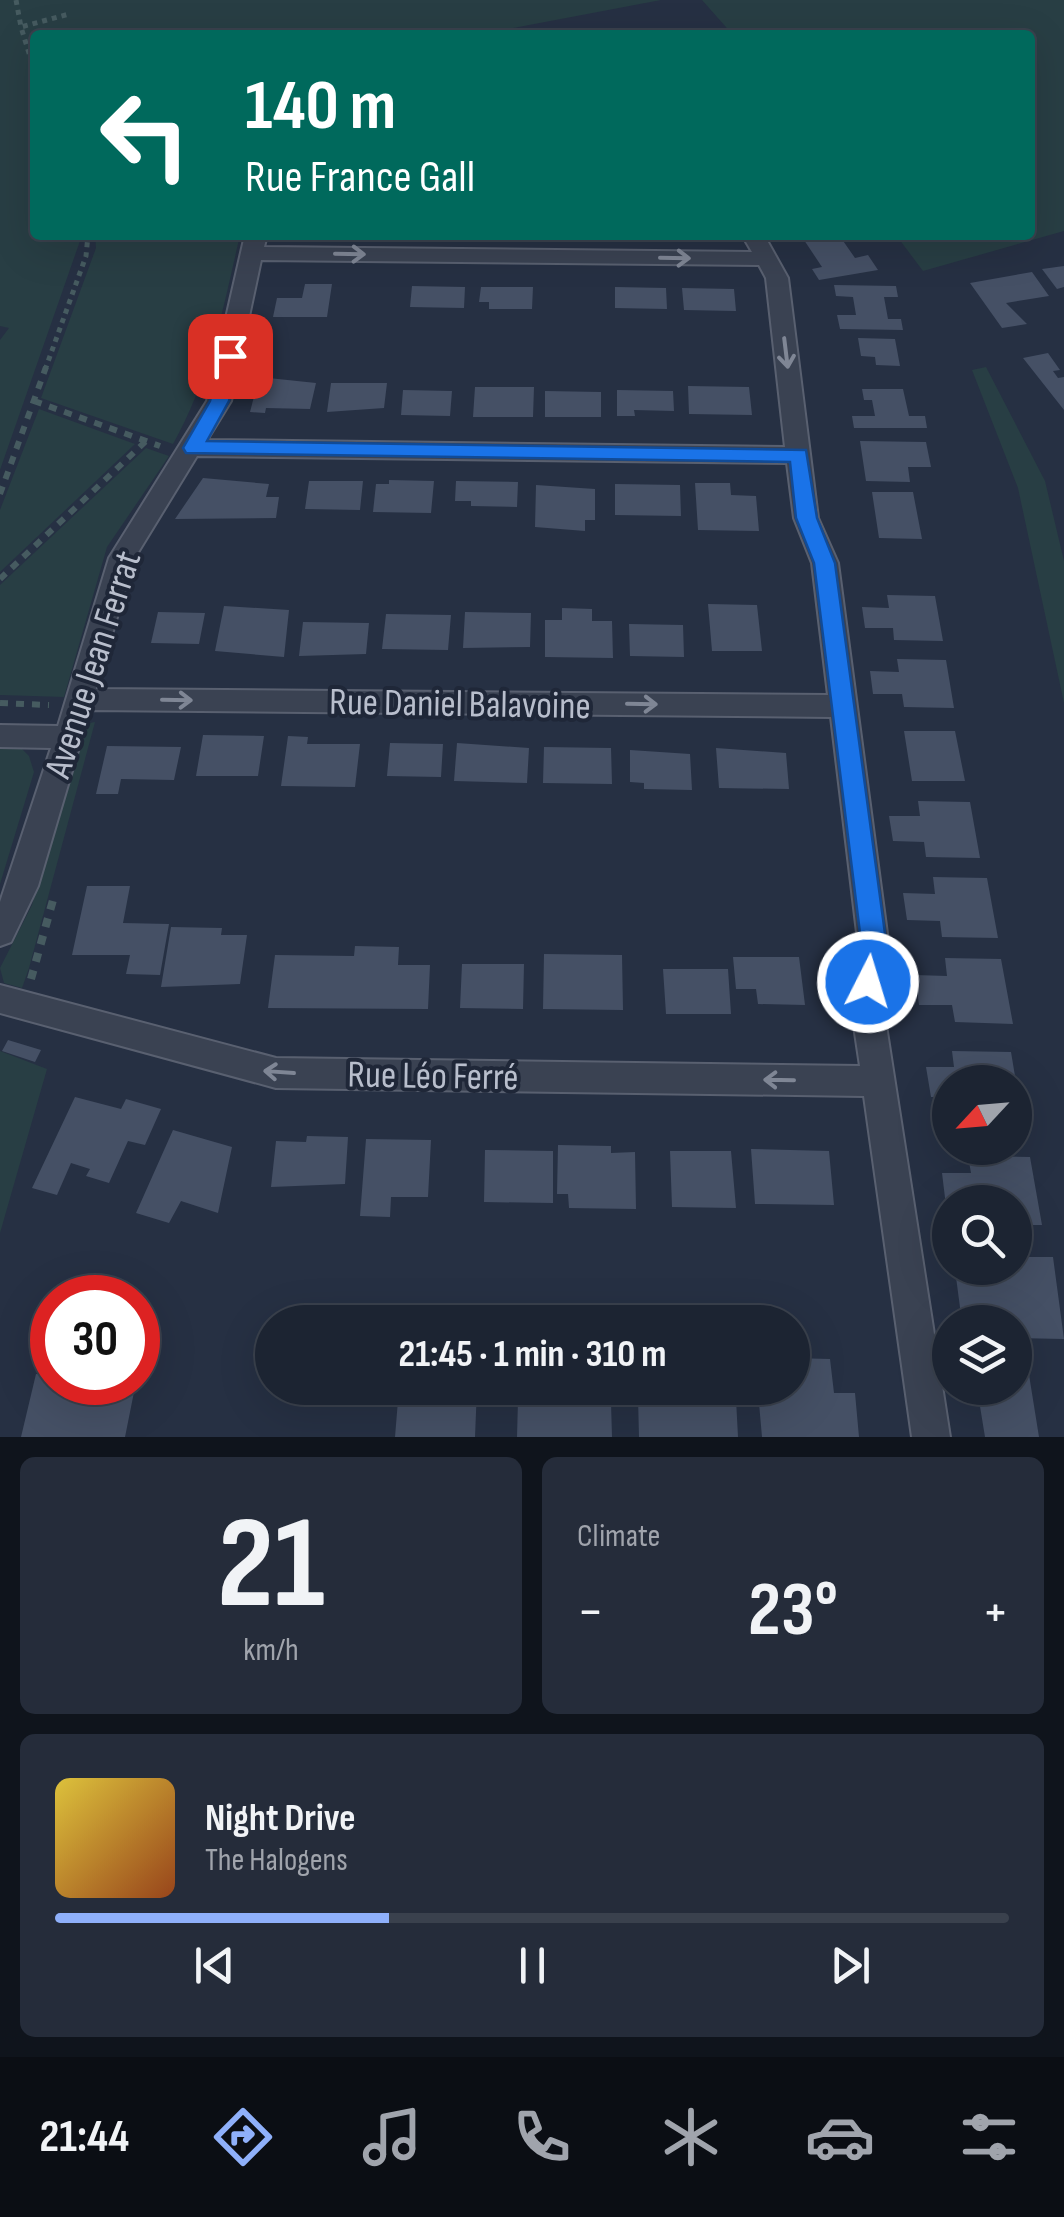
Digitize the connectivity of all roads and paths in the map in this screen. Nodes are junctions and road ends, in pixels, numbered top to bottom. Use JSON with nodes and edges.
{"nodes":[{"id":1,"x":16,"y":0,"type":"edge"},
{"id":2,"x":69,"y":14,"type":"dead end"},
{"id":3,"x":20,"y":28,"type":"junction"},
{"id":4,"x":30,"y":58,"type":"edge"},
{"id":5,"x":88,"y":240,"type":"edge"},
{"id":6,"x":756,"y":240,"type":"edge"},
{"id":7,"x":254,"y":244,"type":"edge"},
{"id":8,"x":768,"y":258,"type":"junction"},
{"id":9,"x":34,"y":401,"type":"junction"},
{"id":10,"x":146,"y":442,"type":"junction"},
{"id":11,"x":193,"y":448,"type":"junction"},
{"id":12,"x":799,"y":455,"type":"junction"},
{"id":13,"x":0,"y":494,"type":"edge"},
{"id":14,"x":0,"y":579,"type":"edge"},
{"id":15,"x":78,"y":703,"type":"junction"},
{"id":16,"x":0,"y":704,"type":"edge"},
{"id":17,"x":841,"y":706,"type":"junction"},
{"id":18,"x":0,"y":736,"type":"edge"},
{"id":19,"x":67,"y":737,"type":"junction"},
{"id":20,"x":0,"y":933,"type":"edge"},
{"id":21,"x":0,"y":999,"type":"edge"},
{"id":22,"x":876,"y":1082,"type":"junction"},
{"id":23,"x":930,"y":1437,"type":"edge"}],
"edges":[{"from":1,"to":3,"type":"path"},
{"from":2,"to":3,"type":"path"},
{"from":3,"to":4,"type":"path"},
{"from":5,"to":9,"type":"path"},
{"from":6,"to":8,"type":"street"},
{"from":7,"to":8,"type":"street","one_way":true},
{"from":7,"to":11,"type":"street","name":"Avenue Jean Ferrat"},
{"from":8,"to":12,"type":"street","one_way":true},
{"from":9,"to":10,"type":"path"},
{"from":9,"to":13,"type":"path"},
{"from":10,"to":11,"type":"path"},
{"from":10,"to":14,"type":"path"},
{"from":11,"to":12,"type":"street"},
{"from":11,"to":15,"type":"street","name":"Avenue Jean Ferrat"},
{"from":12,"to":17,"type":"street"},
{"from":15,"to":16,"type":"path"},
{"from":15,"to":17,"type":"street","name":"Rue Daniel Balavoine","one_way":true},
{"from":15,"to":19,"type":"street","name":"Avenue Jean Ferrat"},
{"from":17,"to":22,"type":"street"},
{"from":18,"to":19,"type":"street"},
{"from":19,"to":20,"type":"street","name":"Avenue Jean Ferrat"},
{"from":22,"to":21,"type":"street","name":"Rue Léo Ferré","one_way":true},
{"from":22,"to":23,"type":"street"}]}
